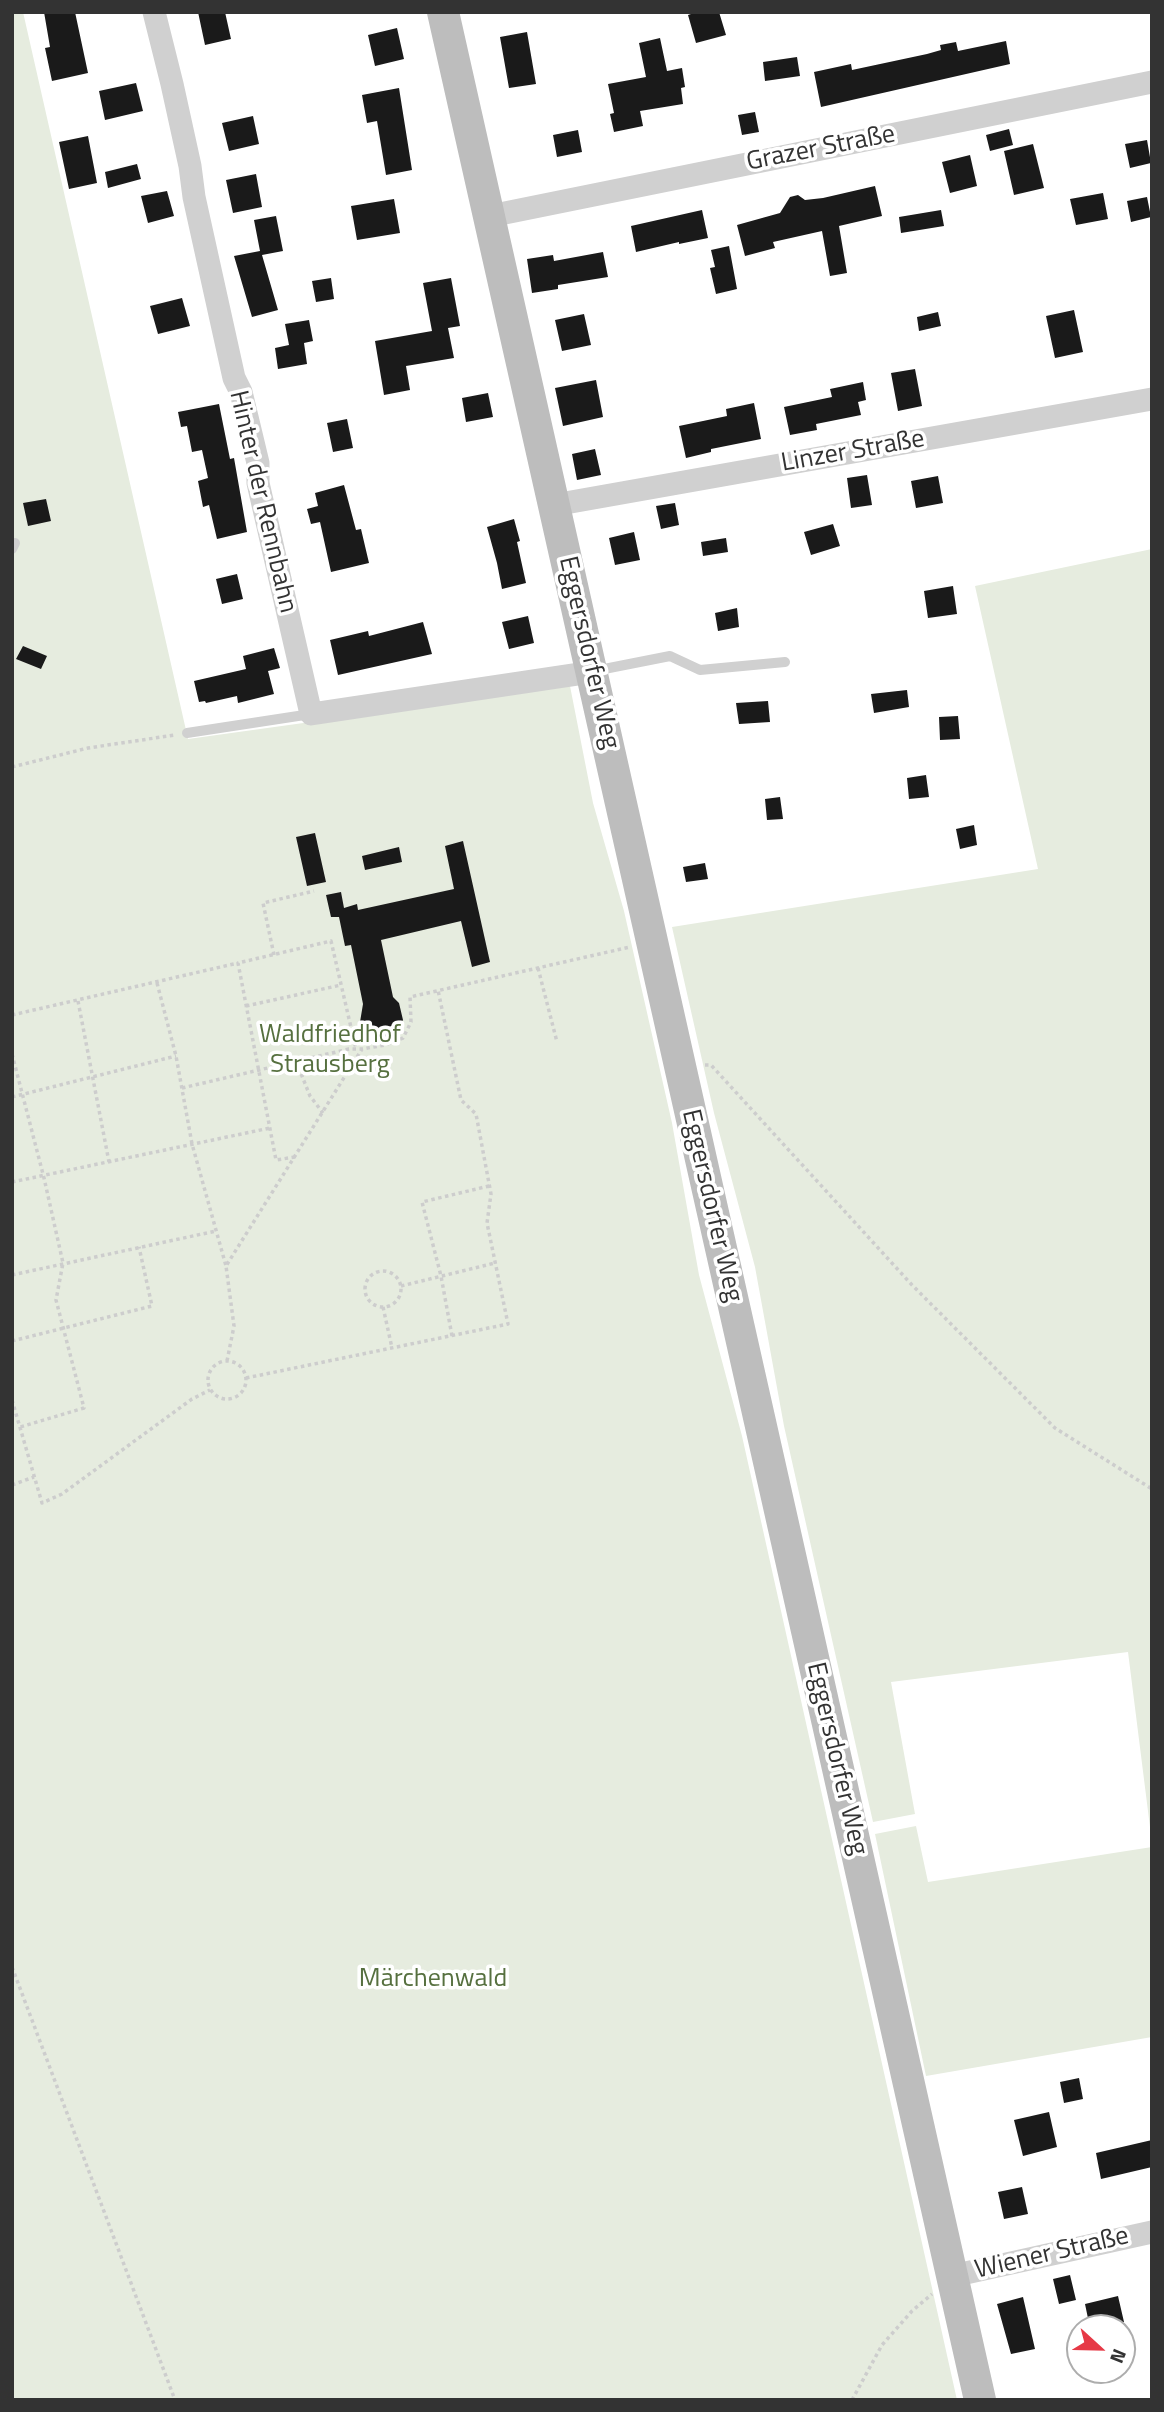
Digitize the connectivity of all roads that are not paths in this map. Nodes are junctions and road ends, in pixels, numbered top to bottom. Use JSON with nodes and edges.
{"nodes":[{"id":1,"x":154,"y":12,"type":"edge"},
{"id":2,"x":443,"y":12,"type":"edge"},
{"id":3,"x":1152,"y":82,"type":"edge"},
{"id":4,"x":490,"y":216,"type":"junction"},
{"id":5,"x":1152,"y":399,"type":"edge"},
{"id":6,"x":554,"y":505,"type":"junction"},
{"id":7,"x":785,"y":662,"type":"dead end"},
{"id":8,"x":592,"y":672,"type":"junction"},
{"id":9,"x":311,"y":713,"type":"junction"},
{"id":10,"x":187,"y":733,"type":"road end"},
{"id":11,"x":1152,"y":2232,"type":"edge"},
{"id":12,"x":952,"y":2276,"type":"junction"},
{"id":13,"x":980,"y":2400,"type":"edge"}],
"edges":[{"from":1,"to":9,"type":"street","name":"Hinter der Rennbahn"},
{"from":2,"to":4,"type":"main road","name":"Eggersdorfer Weg"},
{"from":3,"to":4,"type":"street","name":"Grazer Straße"},
{"from":4,"to":6,"type":"main road","name":"Eggersdorfer Weg"},
{"from":5,"to":6,"type":"street","name":"Linzer Straße"},
{"from":6,"to":8,"type":"main road","name":"Eggersdorfer Weg"},
{"from":7,"to":8,"type":"lane"},
{"from":8,"to":9,"type":"street"},
{"from":8,"to":12,"type":"main road","name":"Eggersdorfer Weg"},
{"from":9,"to":10,"type":"lane"},
{"from":11,"to":12,"type":"street","name":"Wiener Straße"},
{"from":12,"to":13,"type":"main road","name":"Eggersdorfer Weg"}]}
